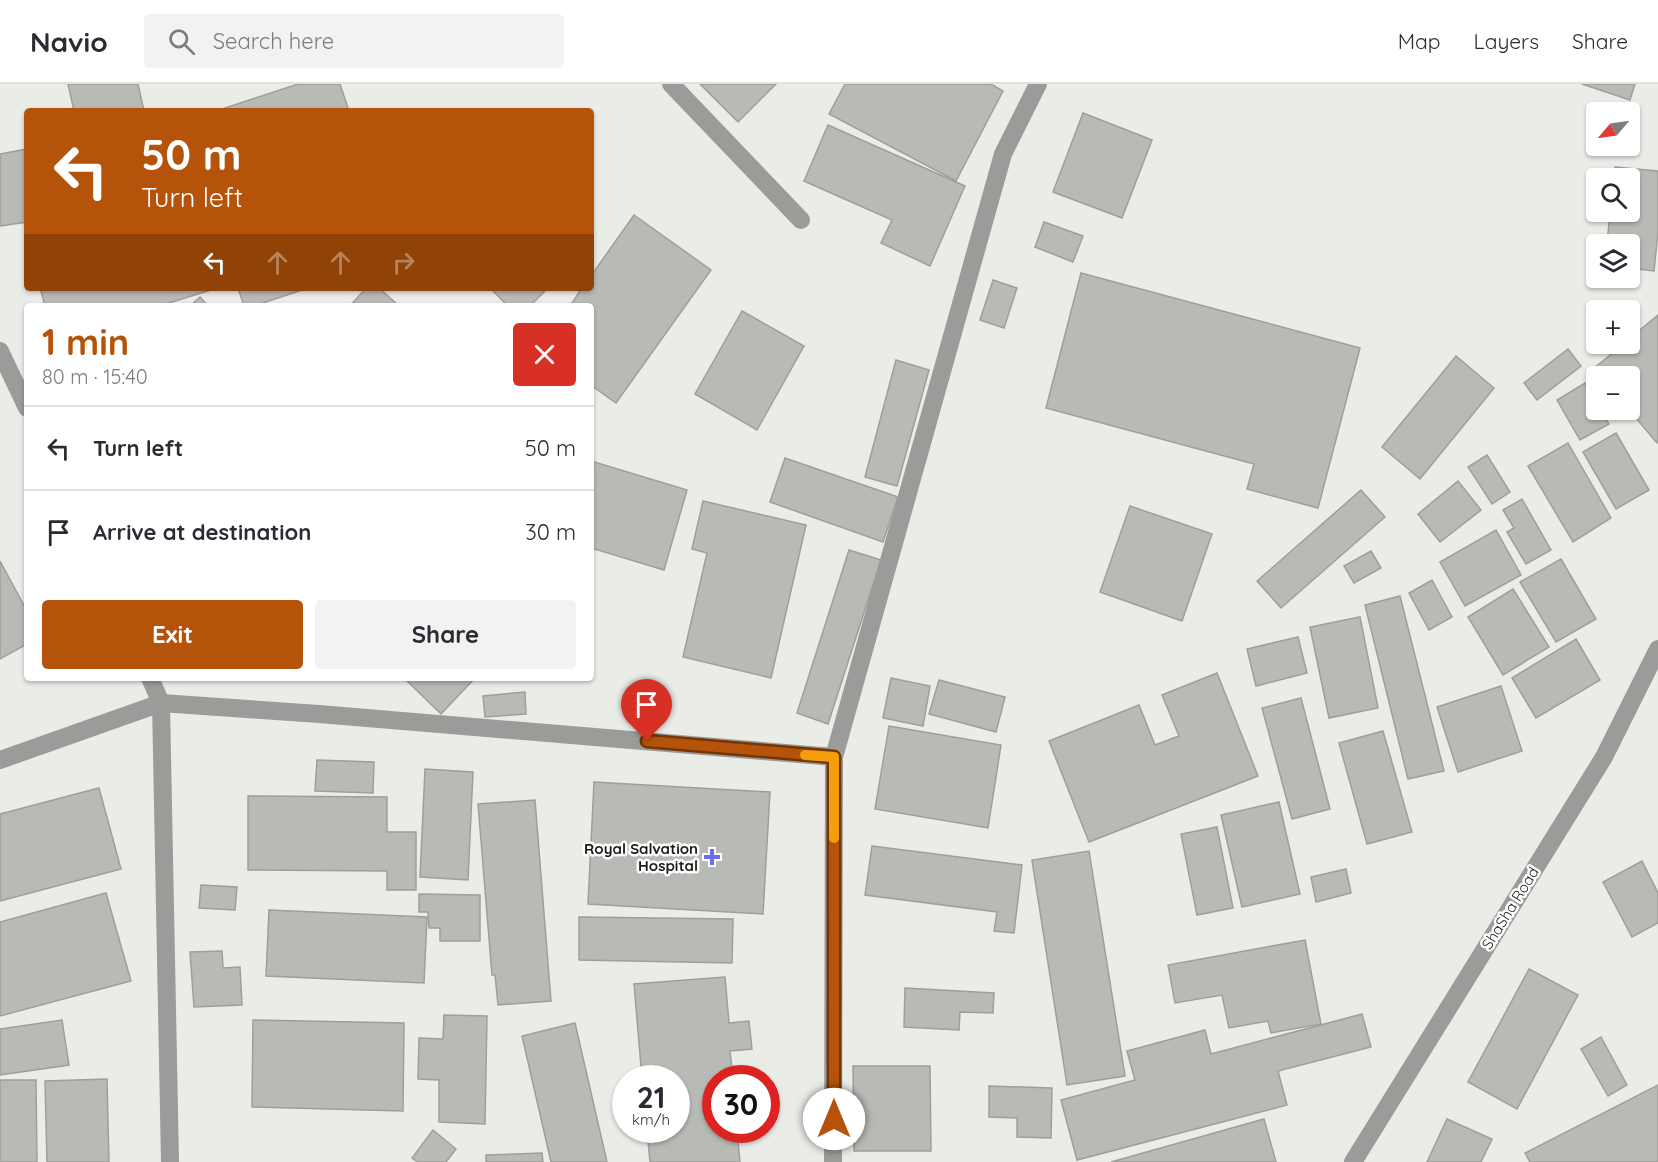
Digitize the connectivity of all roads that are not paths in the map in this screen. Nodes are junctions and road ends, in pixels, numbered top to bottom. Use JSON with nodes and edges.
{"nodes":[{"id":1,"x":671,"y":84,"type":"edge"},
{"id":2,"x":1038,"y":84,"type":"edge"},
{"id":3,"x":801,"y":220,"type":"dead end"},
{"id":4,"x":0,"y":351,"type":"edge"},
{"id":5,"x":24,"y":402,"type":"edge"},
{"id":6,"x":1658,"y":649,"type":"edge"},
{"id":7,"x":151,"y":681,"type":"edge"},
{"id":8,"x":161,"y":703,"type":"junction"},
{"id":9,"x":834,"y":757,"type":"junction"},
{"id":10,"x":0,"y":760,"type":"edge"},
{"id":11,"x":170,"y":1162,"type":"edge"},
{"id":12,"x":833,"y":1162,"type":"edge"},
{"id":13,"x":1353,"y":1162,"type":"edge"}],
"edges":[{"from":1,"to":3,"type":"street"},
{"from":2,"to":9,"type":"street"},
{"from":4,"to":5,"type":"street"},
{"from":6,"to":13,"type":"street","name":"ShaSha Road"},
{"from":7,"to":8,"type":"street"},
{"from":8,"to":9,"type":"street"},
{"from":8,"to":10,"type":"street"},
{"from":8,"to":11,"type":"street"},
{"from":9,"to":12,"type":"street"}]}
